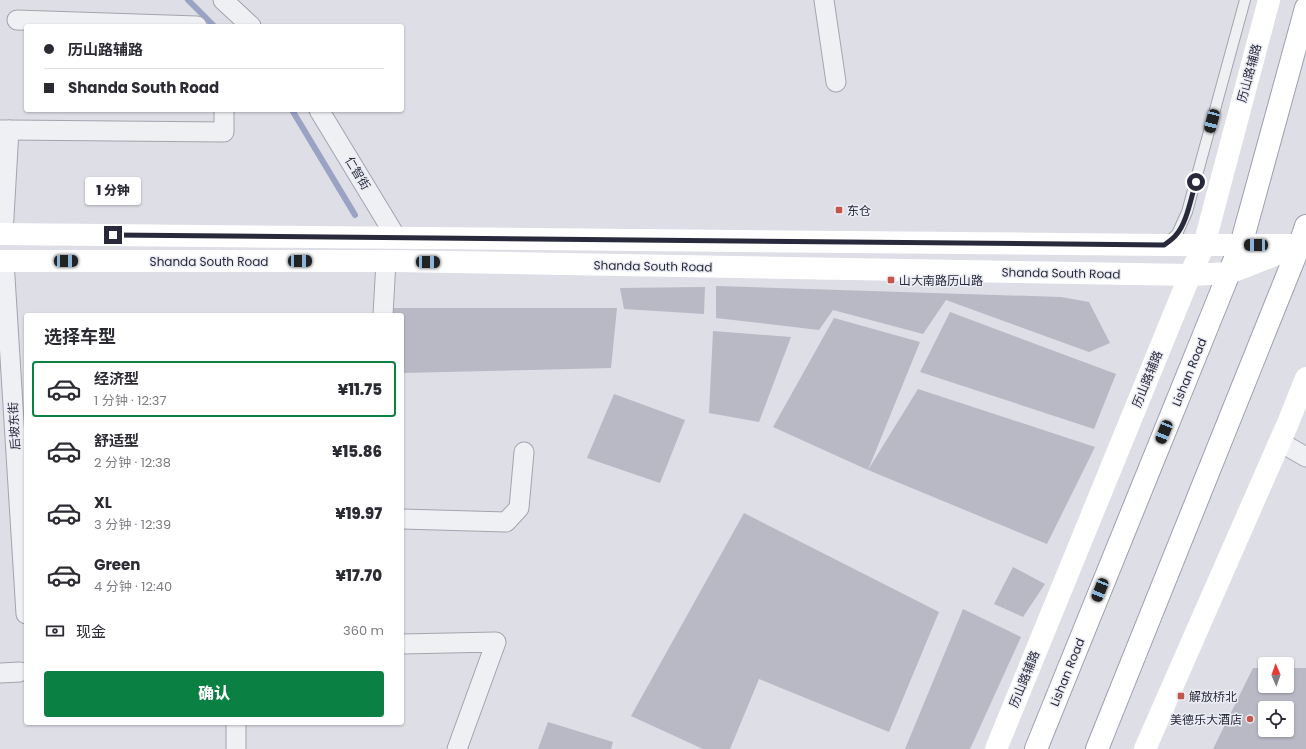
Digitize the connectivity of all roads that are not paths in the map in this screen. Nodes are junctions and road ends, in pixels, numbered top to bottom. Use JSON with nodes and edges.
{"nodes":[{"id":1,"x":223,"y":0,"type":"edge"},
{"id":2,"x":824,"y":0,"type":"edge"},
{"id":3,"x":1245,"y":0,"type":"edge"},
{"id":4,"x":1268,"y":0,"type":"edge"},
{"id":5,"x":1292,"y":0,"type":"edge"},
{"id":6,"x":1306,"y":8,"type":"edge"},
{"id":7,"x":17,"y":20,"type":"dead end"},
{"id":8,"x":136,"y":24,"type":"edge"},
{"id":9,"x":249,"y":24,"type":"edge"},
{"id":10,"x":1299,"y":34,"type":"junction"},
{"id":11,"x":836,"y":82,"type":"dead end"},
{"id":12,"x":224,"y":112,"type":"edge"},
{"id":13,"x":320,"y":112,"type":"edge"},
{"id":14,"x":4,"y":130,"type":"edge"},
{"id":15,"x":2,"y":234,"type":"edge"},
{"id":16,"x":396,"y":237,"type":"junction"},
{"id":17,"x":1304,"y":238,"type":"edge"},
{"id":18,"x":1164,"y":245,"type":"junction"},
{"id":19,"x":1204,"y":245,"type":"junction"},
{"id":20,"x":1241,"y":245,"type":"junction"},
{"id":21,"x":2,"y":261,"type":"edge"},
{"id":22,"x":386,"y":261,"type":"junction"},
{"id":23,"x":1228,"y":273,"type":"junction"},
{"id":24,"x":1190,"y":275,"type":"junction"},
{"id":25,"x":383,"y":313,"type":"edge"},
{"id":26,"x":5,"y":366,"type":"edge"},
{"id":27,"x":1306,"y":378,"type":"edge"},
{"id":28,"x":1280,"y":442,"type":"junction"},
{"id":29,"x":524,"y":452,"type":"dead end"},
{"id":30,"x":1306,"y":457,"type":"edge"},
{"id":31,"x":8,"y":471,"type":"edge"},
{"id":32,"x":404,"y":519,"type":"edge"},
{"id":33,"x":24,"y":598,"type":"edge"},
{"id":34,"x":404,"y":644,"type":"edge"},
{"id":35,"x":20,"y":672,"type":"dead end"},
{"id":36,"x":0,"y":673,"type":"edge"},
{"id":37,"x":236,"y":725,"type":"edge"},
{"id":38,"x":236,"y":749,"type":"edge"},
{"id":39,"x":457,"y":749,"type":"edge"},
{"id":40,"x":996,"y":749,"type":"edge"},
{"id":41,"x":1036,"y":749,"type":"edge"},
{"id":42,"x":1097,"y":749,"type":"edge"},
{"id":43,"x":1145,"y":749,"type":"edge"}],
"edges":[{"from":1,"to":9,"type":"street"},
{"from":2,"to":11,"type":"street"},
{"from":3,"to":18,"type":"lane","name":"历山路辅路"},
{"from":4,"to":19,"type":"main road","name":"历山路辅路"},
{"from":5,"to":10,"type":"main road"},
{"from":6,"to":10,"type":"main road","name":"Lishan Road"},
{"from":7,"to":8,"type":"street"},
{"from":10,"to":20,"type":"main road","name":"Lishan Road"},
{"from":12,"to":14,"type":"street"},
{"from":13,"to":16,"type":"street","name":"仁智街"},
{"from":14,"to":15,"type":"street"},
{"from":15,"to":16,"type":"main road","name":"Shanda South Road"},
{"from":16,"to":18,"type":"main road","name":"Shanda South Road"},
{"from":17,"to":20,"type":"main road","name":"Shanda South Road"},
{"from":17,"to":23,"type":"main road","name":"Shanda South Road"},
{"from":17,"to":42,"type":"main road"},
{"from":18,"to":19,"type":"main road","name":"Shanda South Road"},
{"from":19,"to":20,"type":"main road","name":"Shanda South Road"},
{"from":19,"to":24,"type":"main road","name":"历山路辅路"},
{"from":20,"to":23,"type":"main road","name":"Lishan Road"},
{"from":21,"to":22,"type":"main road","name":"Shanda South Road"},
{"from":21,"to":26,"type":"street","name":"后坡东街"},
{"from":22,"to":24,"type":"main road","name":"Shanda South Road"},
{"from":22,"to":25,"type":"street"},
{"from":23,"to":24,"type":"main road","name":"Shanda South Road"},
{"from":23,"to":41,"type":"main road","name":"Lishan Road"},
{"from":24,"to":40,"type":"main road","name":"历山路辅路"},
{"from":26,"to":31,"type":"street","name":"后坡东街"},
{"from":27,"to":28,"type":"main road"},
{"from":28,"to":30,"type":"street"},
{"from":28,"to":43,"type":"main road"},
{"from":29,"to":32,"type":"street"},
{"from":31,"to":33,"type":"street","name":"后坡东街"},
{"from":34,"to":39,"type":"street"},
{"from":35,"to":36,"type":"street"},
{"from":37,"to":38,"type":"street"}]}
